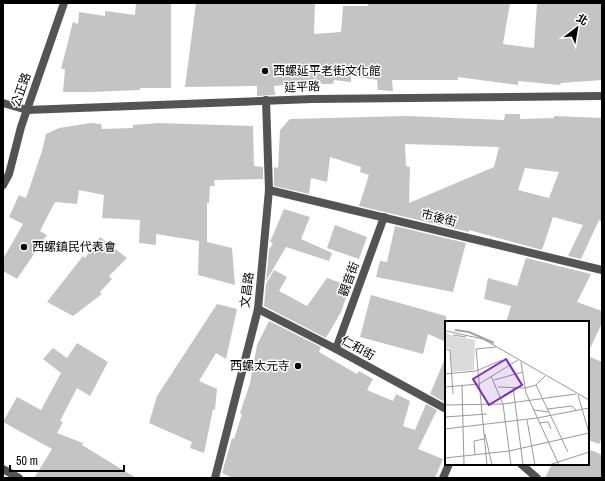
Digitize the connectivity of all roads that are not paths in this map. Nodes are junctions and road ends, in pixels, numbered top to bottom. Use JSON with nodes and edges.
{"nodes":[{"id":1,"x":64,"y":3,"type":"edge"},
{"id":2,"x":602,"y":96,"type":"edge"},
{"id":3,"x":266,"y":100,"type":"junction"},
{"id":4,"x":3,"y":103,"type":"edge"},
{"id":5,"x":27,"y":110,"type":"junction"},
{"id":6,"x":3,"y":185,"type":"edge"},
{"id":7,"x":270,"y":190,"type":"junction"},
{"id":8,"x":384,"y":217,"type":"junction"},
{"id":9,"x":602,"y":270,"type":"edge"},
{"id":10,"x":258,"y":309,"type":"junction"},
{"id":11,"x":336,"y":349,"type":"junction"},
{"id":12,"x":445,"y":408,"type":"edge"},
{"id":13,"x":449,"y":465,"type":"edge"},
{"id":14,"x":522,"y":465,"type":"edge"},
{"id":15,"x":3,"y":469,"type":"edge"},
{"id":16,"x":19,"y":478,"type":"edge"},
{"id":17,"x":214,"y":478,"type":"edge"},
{"id":18,"x":443,"y":478,"type":"edge"},
{"id":19,"x":536,"y":478,"type":"edge"}],
"edges":[{"from":1,"to":5,"type":"street","name":"公正路"},
{"from":2,"to":3,"type":"street","name":"延平路"},
{"from":3,"to":5,"type":"street","name":"延平路"},
{"from":3,"to":7,"type":"street","name":"文昌路"},
{"from":4,"to":5,"type":"street","name":"延平路"},
{"from":5,"to":6,"type":"street","name":"公正路"},
{"from":7,"to":8,"type":"street","name":"市後街"},
{"from":7,"to":10,"type":"street","name":"文昌路"},
{"from":8,"to":9,"type":"street","name":"市後街"},
{"from":8,"to":11,"type":"street","name":"觀音街"},
{"from":10,"to":11,"type":"street","name":"仁和街"},
{"from":10,"to":17,"type":"street","name":"文昌路"},
{"from":11,"to":12,"type":"street","name":"仁和街"},
{"from":13,"to":18,"type":"street"},
{"from":14,"to":19,"type":"street"},
{"from":15,"to":16,"type":"street"}]}
